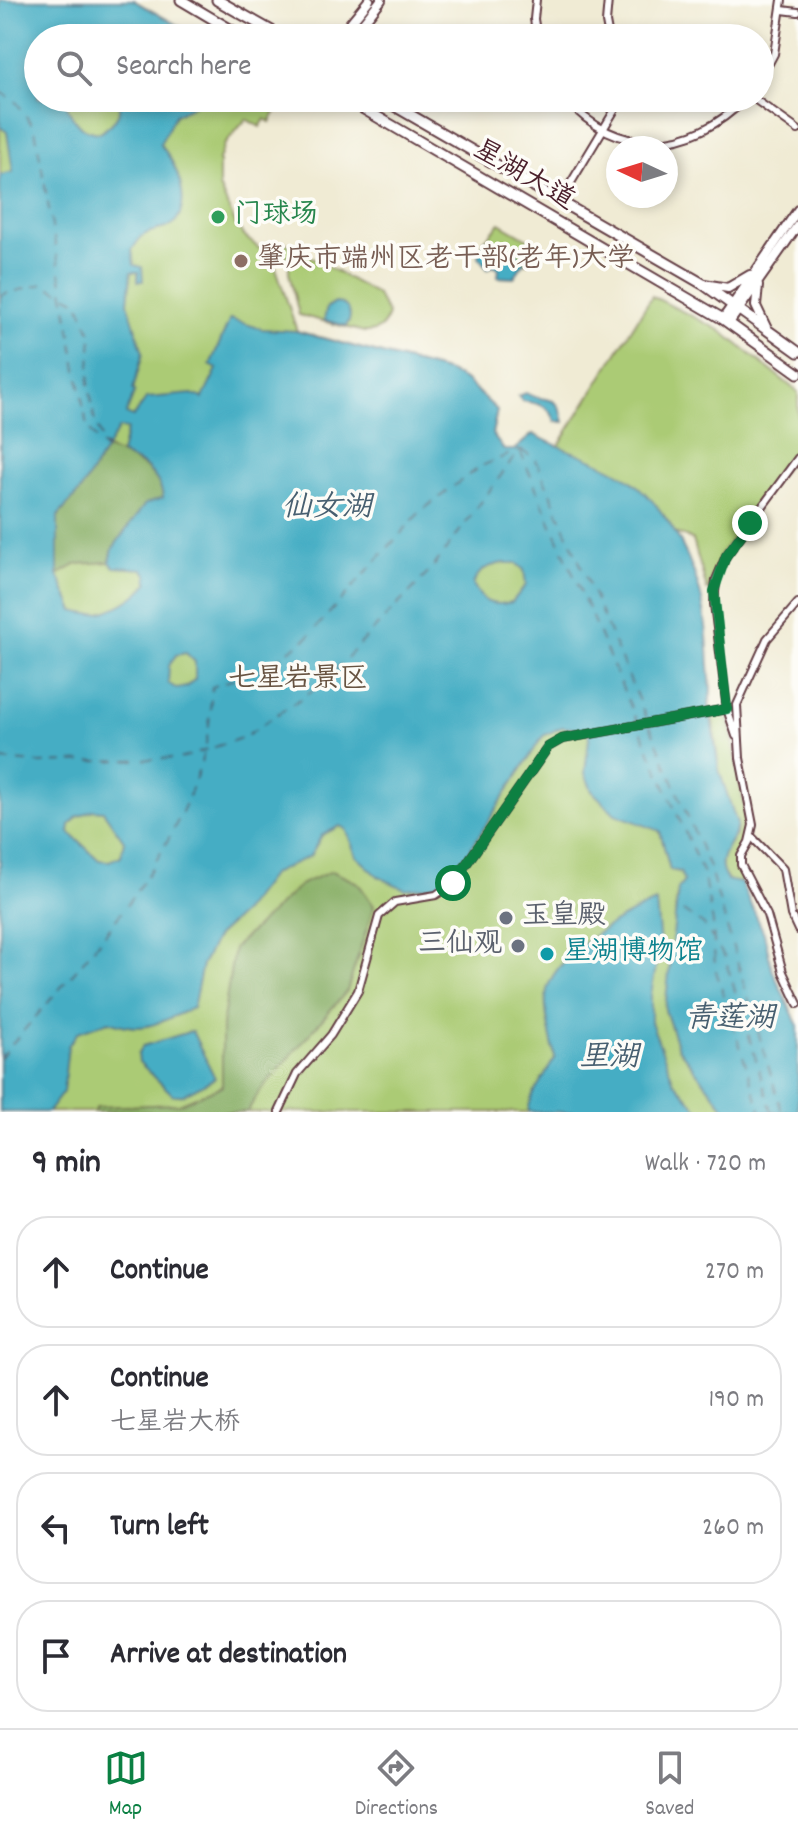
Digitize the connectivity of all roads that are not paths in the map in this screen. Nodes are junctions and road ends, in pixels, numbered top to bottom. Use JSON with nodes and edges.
{"nodes":[{"id":1,"x":181,"y":0,"type":"edge"},
{"id":2,"x":217,"y":0,"type":"edge"},
{"id":3,"x":536,"y":0,"type":"edge"},
{"id":4,"x":608,"y":0,"type":"edge"},
{"id":5,"x":782,"y":0,"type":"edge"},
{"id":6,"x":374,"y":2,"type":"edge"},
{"id":7,"x":782,"y":10,"type":"junction"},
{"id":8,"x":798,"y":12,"type":"edge"},
{"id":9,"x":208,"y":16,"type":"junction"},
{"id":10,"x":221,"y":24,"type":"edge"},
{"id":11,"x":259,"y":24,"type":"edge"},
{"id":12,"x":352,"y":24,"type":"edge"},
{"id":13,"x":360,"y":24,"type":"edge"},
{"id":14,"x":535,"y":24,"type":"edge"},
{"id":15,"x":606,"y":24,"type":"edge"},
{"id":16,"x":774,"y":54,"type":"edge"},
{"id":17,"x":406,"y":112,"type":"edge"},
{"id":18,"x":582,"y":112,"type":"edge"},
{"id":19,"x":614,"y":112,"type":"edge"},
{"id":20,"x":733,"y":112,"type":"edge"},
{"id":21,"x":773,"y":112,"type":"edge"},
{"id":22,"x":372,"y":113,"type":"edge"},
{"id":23,"x":604,"y":130,"type":"junction"},
{"id":24,"x":798,"y":130,"type":"edge"},
{"id":25,"x":560,"y":201,"type":"junction"},
{"id":26,"x":798,"y":210,"type":"edge"},
{"id":27,"x":798,"y":225,"type":"edge"},
{"id":28,"x":636,"y":245,"type":"junction"},
{"id":29,"x":625,"y":262,"type":"junction"},
{"id":30,"x":758,"y":275,"type":"junction"},
{"id":31,"x":703,"y":284,"type":"junction"},
{"id":32,"x":736,"y":306,"type":"junction"},
{"id":33,"x":726,"y":321,"type":"junction"},
{"id":34,"x":768,"y":330,"type":"junction"},
{"id":35,"x":787,"y":345,"type":"junction"},
{"id":36,"x":798,"y":352,"type":"edge"},
{"id":37,"x":777,"y":357,"type":"junction"},
{"id":38,"x":798,"y":373,"type":"edge"},
{"id":39,"x":798,"y":458,"type":"edge"},
{"id":40,"x":798,"y":603,"type":"edge"},
{"id":41,"x":738,"y":707,"type":"junction"},
{"id":42,"x":728,"y":709,"type":"junction"},
{"id":43,"x":738,"y":744,"type":"junction"},
{"id":44,"x":751,"y":836,"type":"junction"},
{"id":45,"x":798,"y":930,"type":"edge"},
{"id":46,"x":798,"y":1004,"type":"edge"},
{"id":47,"x":279,"y":1112,"type":"edge"}],
"edges":[{"from":1,"to":9,"type":"main road"},
{"from":2,"to":9,"type":"main road"},
{"from":2,"to":11,"type":"main road"},
{"from":3,"to":14,"type":"street"},
{"from":4,"to":15,"type":"street"},
{"from":5,"to":7,"type":"street"},
{"from":6,"to":12,"type":"main road"},
{"from":6,"to":13,"type":"main road"},
{"from":7,"to":8,"type":"street"},
{"from":7,"to":16,"type":"street"},
{"from":9,"to":10,"type":"main road"},
{"from":17,"to":25,"type":"main road","name":"星湖大道"},
{"from":18,"to":23,"type":"street"},
{"from":19,"to":23,"type":"street"},
{"from":20,"to":23,"type":"street"},
{"from":21,"to":24,"type":"street"},
{"from":22,"to":29,"type":"main road","name":"星湖大道"},
{"from":23,"to":25,"type":"street"},
{"from":25,"to":28,"type":"main road","name":"星湖大道"},
{"from":26,"to":30,"type":"main road"},
{"from":27,"to":30,"type":"main road"},
{"from":28,"to":29,"type":"main road"},
{"from":28,"to":31,"type":"main road","name":"星湖大道"},
{"from":29,"to":33,"type":"main road","name":"星湖大道"},
{"from":30,"to":31,"type":"main road"},
{"from":30,"to":32,"type":"main road"},
{"from":30,"to":34,"type":"main road"},
{"from":31,"to":32,"type":"main road","name":"星湖大道"},
{"from":32,"to":33,"type":"main road"},
{"from":32,"to":34,"type":"main road","name":"星湖大道"},
{"from":33,"to":37,"type":"main road","name":"星湖大道"},
{"from":34,"to":35,"type":"main road","name":"星湖大道"},
{"from":35,"to":36,"type":"main road","name":"星湖大道"},
{"from":35,"to":37,"type":"main road"},
{"from":37,"to":38,"type":"main road","name":"星湖大道"},
{"from":39,"to":42,"type":"street"},
{"from":40,"to":41,"type":"street"},
{"from":41,"to":42,"type":"street"},
{"from":41,"to":43,"type":"street"},
{"from":42,"to":43,"type":"street"},
{"from":42,"to":47,"type":"street"},
{"from":43,"to":44,"type":"street"},
{"from":44,"to":45,"type":"street"},
{"from":44,"to":46,"type":"street"}]}
